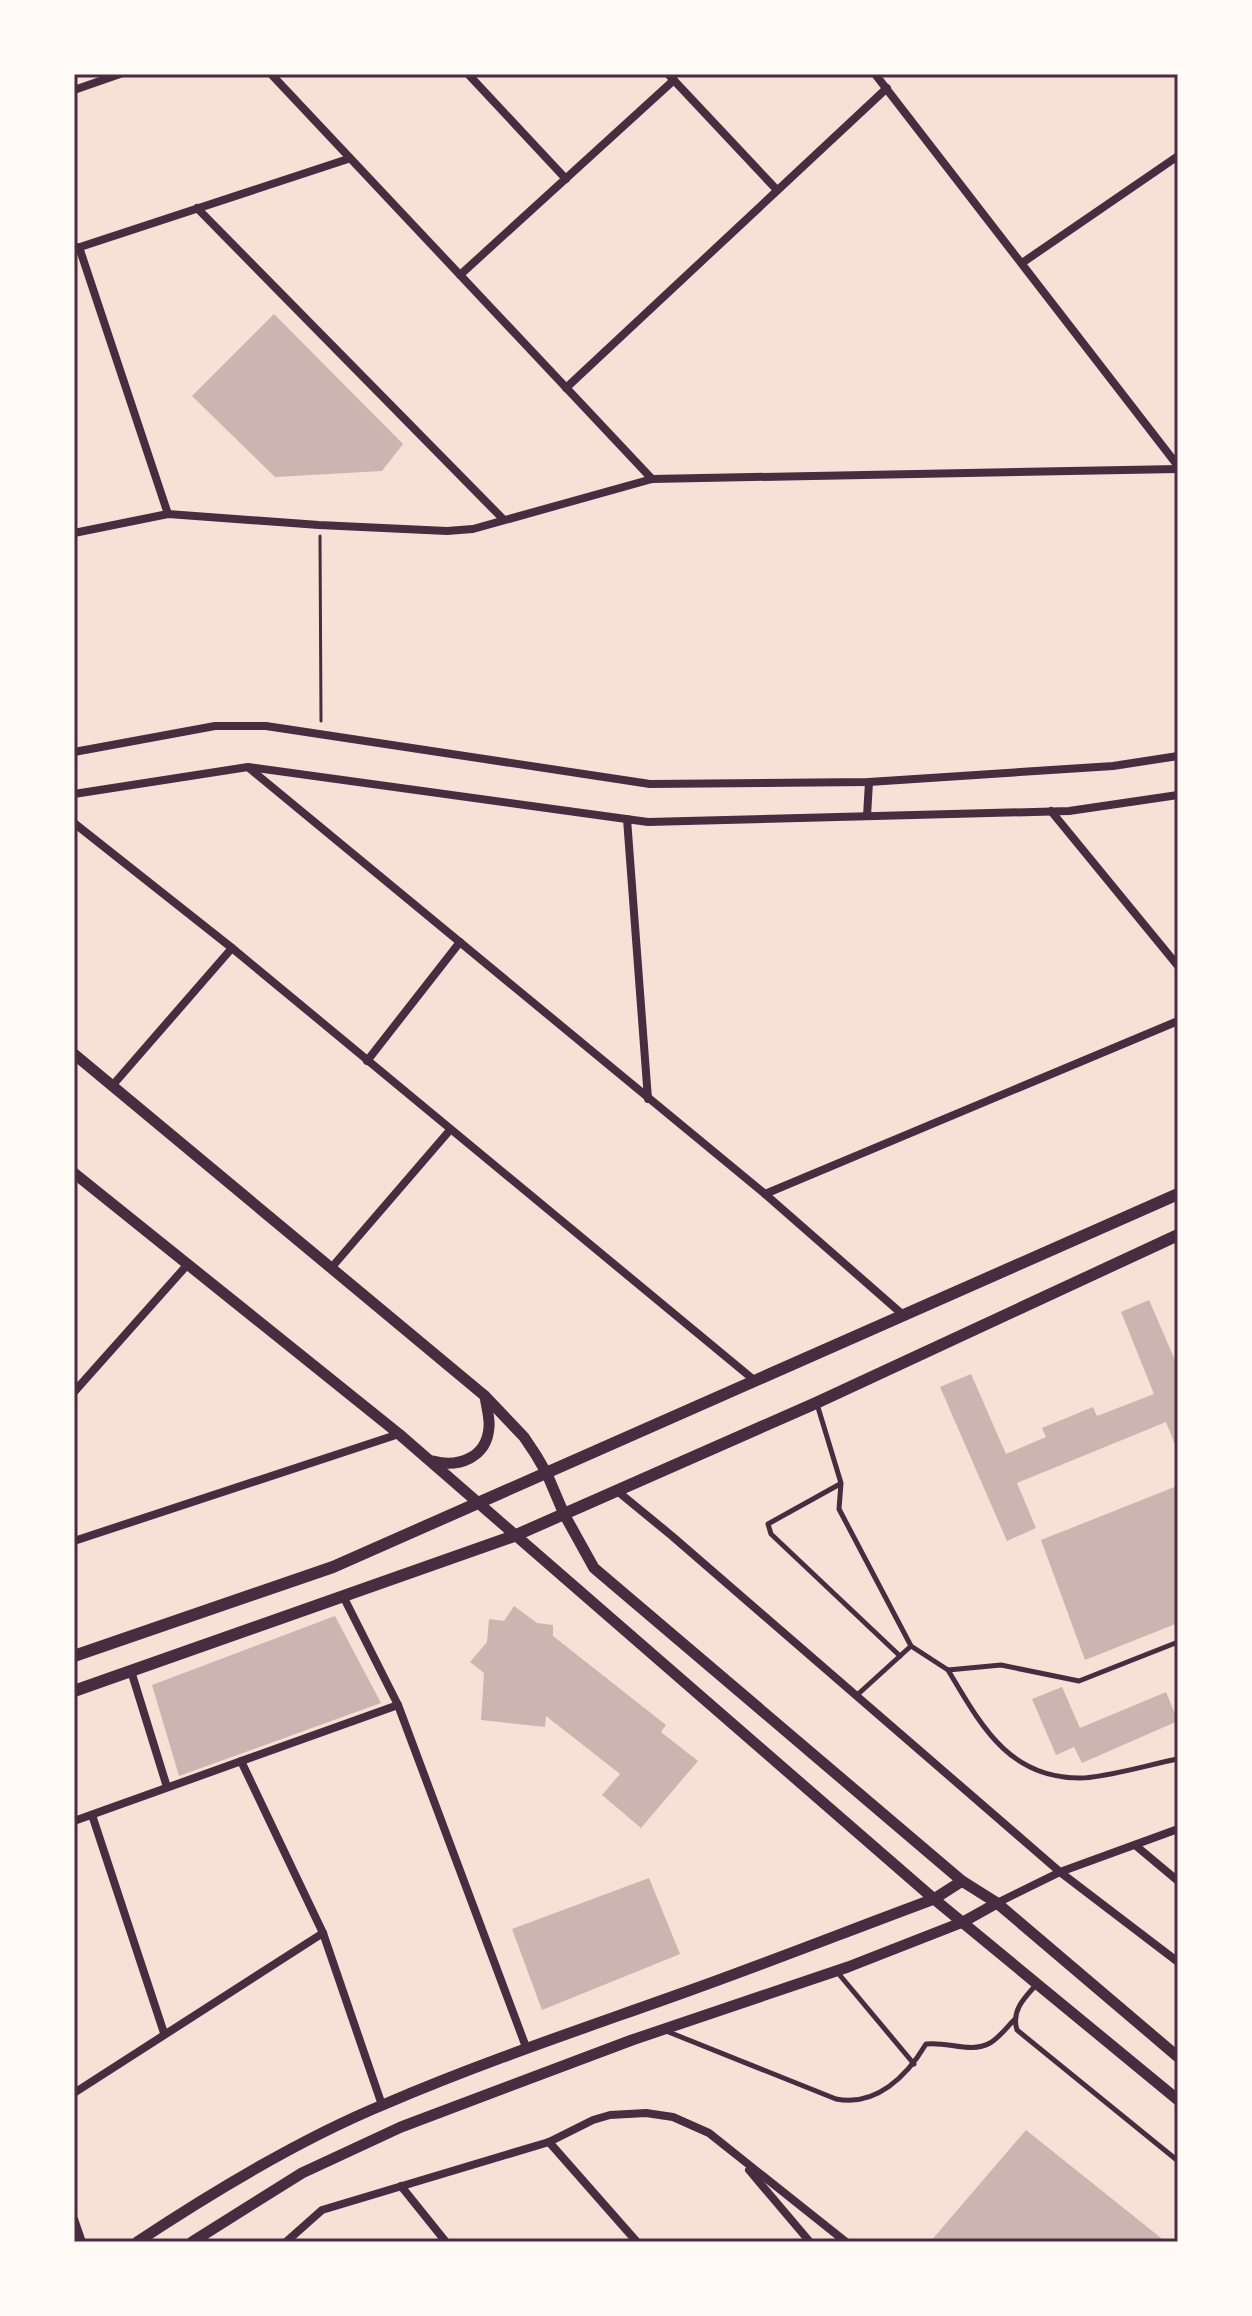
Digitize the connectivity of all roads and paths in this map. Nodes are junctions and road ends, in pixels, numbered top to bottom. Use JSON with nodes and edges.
{"nodes":[{"id":1,"x":87,"y":74,"type":"edge"},
{"id":2,"x":120,"y":74,"type":"edge"},
{"id":3,"x":271,"y":74,"type":"edge"},
{"id":4,"x":468,"y":74,"type":"edge"},
{"id":5,"x":875,"y":74,"type":"edge"},
{"id":6,"x":671,"y":77,"type":"edge"},
{"id":7,"x":92,"y":84,"type":"junction"},
{"id":8,"x":887,"y":88,"type":"junction"},
{"id":9,"x":74,"y":90,"type":"edge"},
{"id":10,"x":1178,"y":156,"type":"edge"},
{"id":11,"x":348,"y":159,"type":"junction"},
{"id":12,"x":566,"y":179,"type":"junction"},
{"id":13,"x":777,"y":190,"type":"junction"},
{"id":14,"x":197,"y":208,"type":"junction"},
{"id":15,"x":76,"y":248,"type":"edge"},
{"id":16,"x":1022,"y":263,"type":"junction"},
{"id":17,"x":460,"y":275,"type":"junction"},
{"id":18,"x":566,"y":388,"type":"junction"},
{"id":19,"x":1178,"y":468,"type":"edge"},
{"id":20,"x":652,"y":479,"type":"junction"},
{"id":21,"x":168,"y":514,"type":"junction"},
{"id":22,"x":503,"y":519,"type":"junction"},
{"id":23,"x":319,"y":525,"type":"junction"},
{"id":24,"x":74,"y":533,"type":"edge"},
{"id":25,"x":320,"y":733,"type":"junction"},
{"id":26,"x":74,"y":752,"type":"edge"},
{"id":27,"x":1178,"y":756,"type":"edge"},
{"id":28,"x":248,"y":767,"type":"junction"},
{"id":29,"x":869,"y":782,"type":"junction"},
{"id":30,"x":74,"y":794,"type":"edge"},
{"id":31,"x":1178,"y":795,"type":"edge"},
{"id":32,"x":1051,"y":811,"type":"junction"},
{"id":33,"x":867,"y":816,"type":"junction"},
{"id":34,"x":627,"y":819,"type":"junction"},
{"id":35,"x":74,"y":823,"type":"edge"},
{"id":36,"x":460,"y":942,"type":"junction"},
{"id":37,"x":232,"y":948,"type":"junction"},
{"id":38,"x":1178,"y":966,"type":"edge"},
{"id":39,"x":1178,"y":1021,"type":"edge"},
{"id":40,"x":74,"y":1054,"type":"edge"},
{"id":41,"x":367,"y":1061,"type":"junction"},
{"id":42,"x":112,"y":1086,"type":"junction"},
{"id":43,"x":648,"y":1099,"type":"junction"},
{"id":44,"x":450,"y":1130,"type":"junction"},
{"id":45,"x":74,"y":1173,"type":"edge"},
{"id":46,"x":765,"y":1194,"type":"junction"},
{"id":47,"x":1178,"y":1194,"type":"edge"},
{"id":48,"x":1178,"y":1235,"type":"edge"},
{"id":49,"x":188,"y":1264,"type":"junction"},
{"id":50,"x":332,"y":1267,"type":"junction"},
{"id":51,"x":902,"y":1314,"type":"junction"},
{"id":52,"x":754,"y":1380,"type":"junction"},
{"id":53,"x":74,"y":1392,"type":"edge"},
{"id":54,"x":485,"y":1396,"type":"junction"},
{"id":55,"x":816,"y":1403,"type":"junction"},
{"id":56,"x":399,"y":1434,"type":"junction"},
{"id":57,"x":428,"y":1459,"type":"junction"},
{"id":58,"x":547,"y":1474,"type":"junction"},
{"id":59,"x":841,"y":1483,"type":"junction"},
{"id":60,"x":615,"y":1490,"type":"junction"},
{"id":61,"x":477,"y":1503,"type":"junction"},
{"id":62,"x":564,"y":1514,"type":"junction"},
{"id":63,"x":514,"y":1536,"type":"junction"},
{"id":64,"x":74,"y":1541,"type":"edge"},
{"id":65,"x":343,"y":1596,"type":"junction"},
{"id":66,"x":1178,"y":1642,"type":"edge"},
{"id":67,"x":911,"y":1646,"type":"junction"},
{"id":68,"x":74,"y":1656,"type":"edge"},
{"id":69,"x":900,"y":1656,"type":"junction"},
{"id":70,"x":948,"y":1670,"type":"junction"},
{"id":71,"x":131,"y":1671,"type":"junction"},
{"id":72,"x":74,"y":1691,"type":"edge"},
{"id":73,"x":856,"y":1696,"type":"junction"},
{"id":74,"x":398,"y":1705,"type":"junction"},
{"id":75,"x":1178,"y":1759,"type":"edge"},
{"id":76,"x":241,"y":1761,"type":"junction"},
{"id":77,"x":167,"y":1787,"type":"junction"},
{"id":78,"x":92,"y":1815,"type":"junction"},
{"id":79,"x":74,"y":1821,"type":"edge"},
{"id":80,"x":1178,"y":1829,"type":"edge"},
{"id":81,"x":1135,"y":1845,"type":"junction"},
{"id":82,"x":1060,"y":1872,"type":"junction"},
{"id":83,"x":962,"y":1881,"type":"junction"},
{"id":84,"x":1178,"y":1881,"type":"edge"},
{"id":85,"x":934,"y":1899,"type":"junction"},
{"id":86,"x":997,"y":1903,"type":"junction"},
{"id":87,"x":963,"y":1922,"type":"junction"},
{"id":88,"x":323,"y":1933,"type":"junction"},
{"id":89,"x":1178,"y":1962,"type":"edge"},
{"id":90,"x":837,"y":1971,"type":"junction"},
{"id":91,"x":1037,"y":1984,"type":"junction"},
{"id":92,"x":1014,"y":2020,"type":"junction"},
{"id":93,"x":662,"y":2029,"type":"junction"},
{"id":94,"x":164,"y":2033,"type":"junction"},
{"id":95,"x":526,"y":2047,"type":"junction"},
{"id":96,"x":1178,"y":2057,"type":"edge"},
{"id":97,"x":914,"y":2064,"type":"junction"},
{"id":98,"x":74,"y":2093,"type":"edge"},
{"id":99,"x":1178,"y":2100,"type":"edge"},
{"id":100,"x":382,"y":2105,"type":"junction"},
{"id":101,"x":549,"y":2142,"type":"junction"},
{"id":102,"x":738,"y":2158,"type":"junction"},
{"id":103,"x":1178,"y":2161,"type":"edge"},
{"id":104,"x":401,"y":2186,"type":"junction"},
{"id":105,"x":74,"y":2219,"type":"edge"},
{"id":106,"x":82,"y":2242,"type":"edge"},
{"id":107,"x":137,"y":2242,"type":"edge"},
{"id":108,"x":192,"y":2242,"type":"edge"},
{"id":109,"x":286,"y":2242,"type":"edge"},
{"id":110,"x":446,"y":2242,"type":"edge"},
{"id":111,"x":637,"y":2242,"type":"edge"},
{"id":112,"x":810,"y":2242,"type":"edge"},
{"id":113,"x":846,"y":2242,"type":"edge"}],
"edges":[{"from":1,"to":7,"type":"street"},
{"from":2,"to":7,"type":"street"},
{"from":3,"to":11,"type":"street"},
{"from":4,"to":12,"type":"street"},
{"from":5,"to":8,"type":"street"},
{"from":6,"to":12,"type":"street"},
{"from":6,"to":13,"type":"street"},
{"from":7,"to":9,"type":"street"},
{"from":8,"to":13,"type":"street"},
{"from":8,"to":16,"type":"street"},
{"from":10,"to":16,"type":"street"},
{"from":11,"to":14,"type":"street"},
{"from":11,"to":17,"type":"street"},
{"from":12,"to":17,"type":"street"},
{"from":13,"to":18,"type":"street"},
{"from":14,"to":15,"type":"street"},
{"from":14,"to":22,"type":"street"},
{"from":15,"to":21,"type":"street"},
{"from":16,"to":19,"type":"street"},
{"from":17,"to":18,"type":"street"},
{"from":18,"to":20,"type":"street"},
{"from":19,"to":20,"type":"street"},
{"from":20,"to":22,"type":"street"},
{"from":21,"to":23,"type":"street"},
{"from":21,"to":24,"type":"street"},
{"from":22,"to":23,"type":"street"},
{"from":23,"to":25,"type":"path"},
{"from":25,"to":26,"type":"street"},
{"from":25,"to":29,"type":"street"},
{"from":27,"to":29,"type":"street"},
{"from":28,"to":30,"type":"street"},
{"from":28,"to":34,"type":"street"},
{"from":28,"to":36,"type":"street"},
{"from":29,"to":33,"type":"street"},
{"from":31,"to":32,"type":"street"},
{"from":32,"to":33,"type":"street"},
{"from":32,"to":38,"type":"street"},
{"from":33,"to":34,"type":"street"},
{"from":34,"to":43,"type":"street"},
{"from":35,"to":37,"type":"street"},
{"from":36,"to":41,"type":"street"},
{"from":36,"to":43,"type":"street"},
{"from":37,"to":41,"type":"street"},
{"from":37,"to":42,"type":"street"},
{"from":39,"to":46,"type":"street"},
{"from":40,"to":42,"type":"street"},
{"from":41,"to":44,"type":"street"},
{"from":42,"to":50,"type":"street"},
{"from":43,"to":46,"type":"street"},
{"from":44,"to":50,"type":"street"},
{"from":44,"to":52,"type":"street"},
{"from":45,"to":49,"type":"street"},
{"from":46,"to":51,"type":"street"},
{"from":47,"to":51,"type":"main road"},
{"from":48,"to":55,"type":"main road"},
{"from":49,"to":53,"type":"street"},
{"from":49,"to":56,"type":"street"},
{"from":50,"to":54,"type":"street"},
{"from":51,"to":52,"type":"main road"},
{"from":52,"to":58,"type":"main road"},
{"from":54,"to":57,"type":"street"},
{"from":54,"to":58,"type":"street"},
{"from":55,"to":59,"type":"lane"},
{"from":55,"to":60,"type":"main road"},
{"from":56,"to":57,"type":"street"},
{"from":56,"to":64,"type":"street"},
{"from":57,"to":61,"type":"street"},
{"from":58,"to":61,"type":"main road"},
{"from":58,"to":62,"type":"street"},
{"from":59,"to":67,"type":"lane"},
{"from":59,"to":69,"type":"lane"},
{"from":60,"to":62,"type":"main road"},
{"from":60,"to":73,"type":"street"},
{"from":61,"to":63,"type":"street"},
{"from":61,"to":68,"type":"main road"},
{"from":62,"to":63,"type":"main road"},
{"from":62,"to":83,"type":"street"},
{"from":63,"to":65,"type":"main road"},
{"from":63,"to":85,"type":"street"},
{"from":65,"to":71,"type":"main road"},
{"from":65,"to":74,"type":"street"},
{"from":66,"to":70,"type":"lane"},
{"from":67,"to":69,"type":"lane"},
{"from":67,"to":70,"type":"lane"},
{"from":69,"to":73,"type":"lane"},
{"from":70,"to":75,"type":"lane"},
{"from":71,"to":72,"type":"main road"},
{"from":71,"to":77,"type":"street"},
{"from":73,"to":82,"type":"street"},
{"from":74,"to":76,"type":"street"},
{"from":74,"to":95,"type":"street"},
{"from":76,"to":77,"type":"street"},
{"from":76,"to":88,"type":"street"},
{"from":77,"to":78,"type":"street"},
{"from":78,"to":79,"type":"street"},
{"from":78,"to":94,"type":"street"},
{"from":80,"to":81,"type":"street"},
{"from":81,"to":82,"type":"street"},
{"from":81,"to":84,"type":"street"},
{"from":82,"to":86,"type":"street"},
{"from":82,"to":89,"type":"street"},
{"from":83,"to":85,"type":"street"},
{"from":83,"to":86,"type":"street"},
{"from":85,"to":87,"type":"street"},
{"from":85,"to":95,"type":"street"},
{"from":86,"to":87,"type":"street"},
{"from":86,"to":96,"type":"street"},
{"from":87,"to":90,"type":"street"},
{"from":87,"to":91,"type":"street"},
{"from":88,"to":94,"type":"street"},
{"from":88,"to":100,"type":"street"},
{"from":90,"to":93,"type":"street"},
{"from":90,"to":97,"type":"lane"},
{"from":91,"to":92,"type":"lane"},
{"from":91,"to":99,"type":"street"},
{"from":92,"to":97,"type":"lane"},
{"from":92,"to":103,"type":"lane"},
{"from":93,"to":97,"type":"lane"},
{"from":93,"to":108,"type":"street"},
{"from":94,"to":98,"type":"street"},
{"from":95,"to":100,"type":"street"},
{"from":100,"to":107,"type":"street"},
{"from":101,"to":102,"type":"street"},
{"from":101,"to":104,"type":"street"},
{"from":101,"to":111,"type":"street"},
{"from":102,"to":112,"type":"street"},
{"from":102,"to":113,"type":"street"},
{"from":104,"to":109,"type":"street"},
{"from":104,"to":110,"type":"street"},
{"from":105,"to":106,"type":"street"}]}
